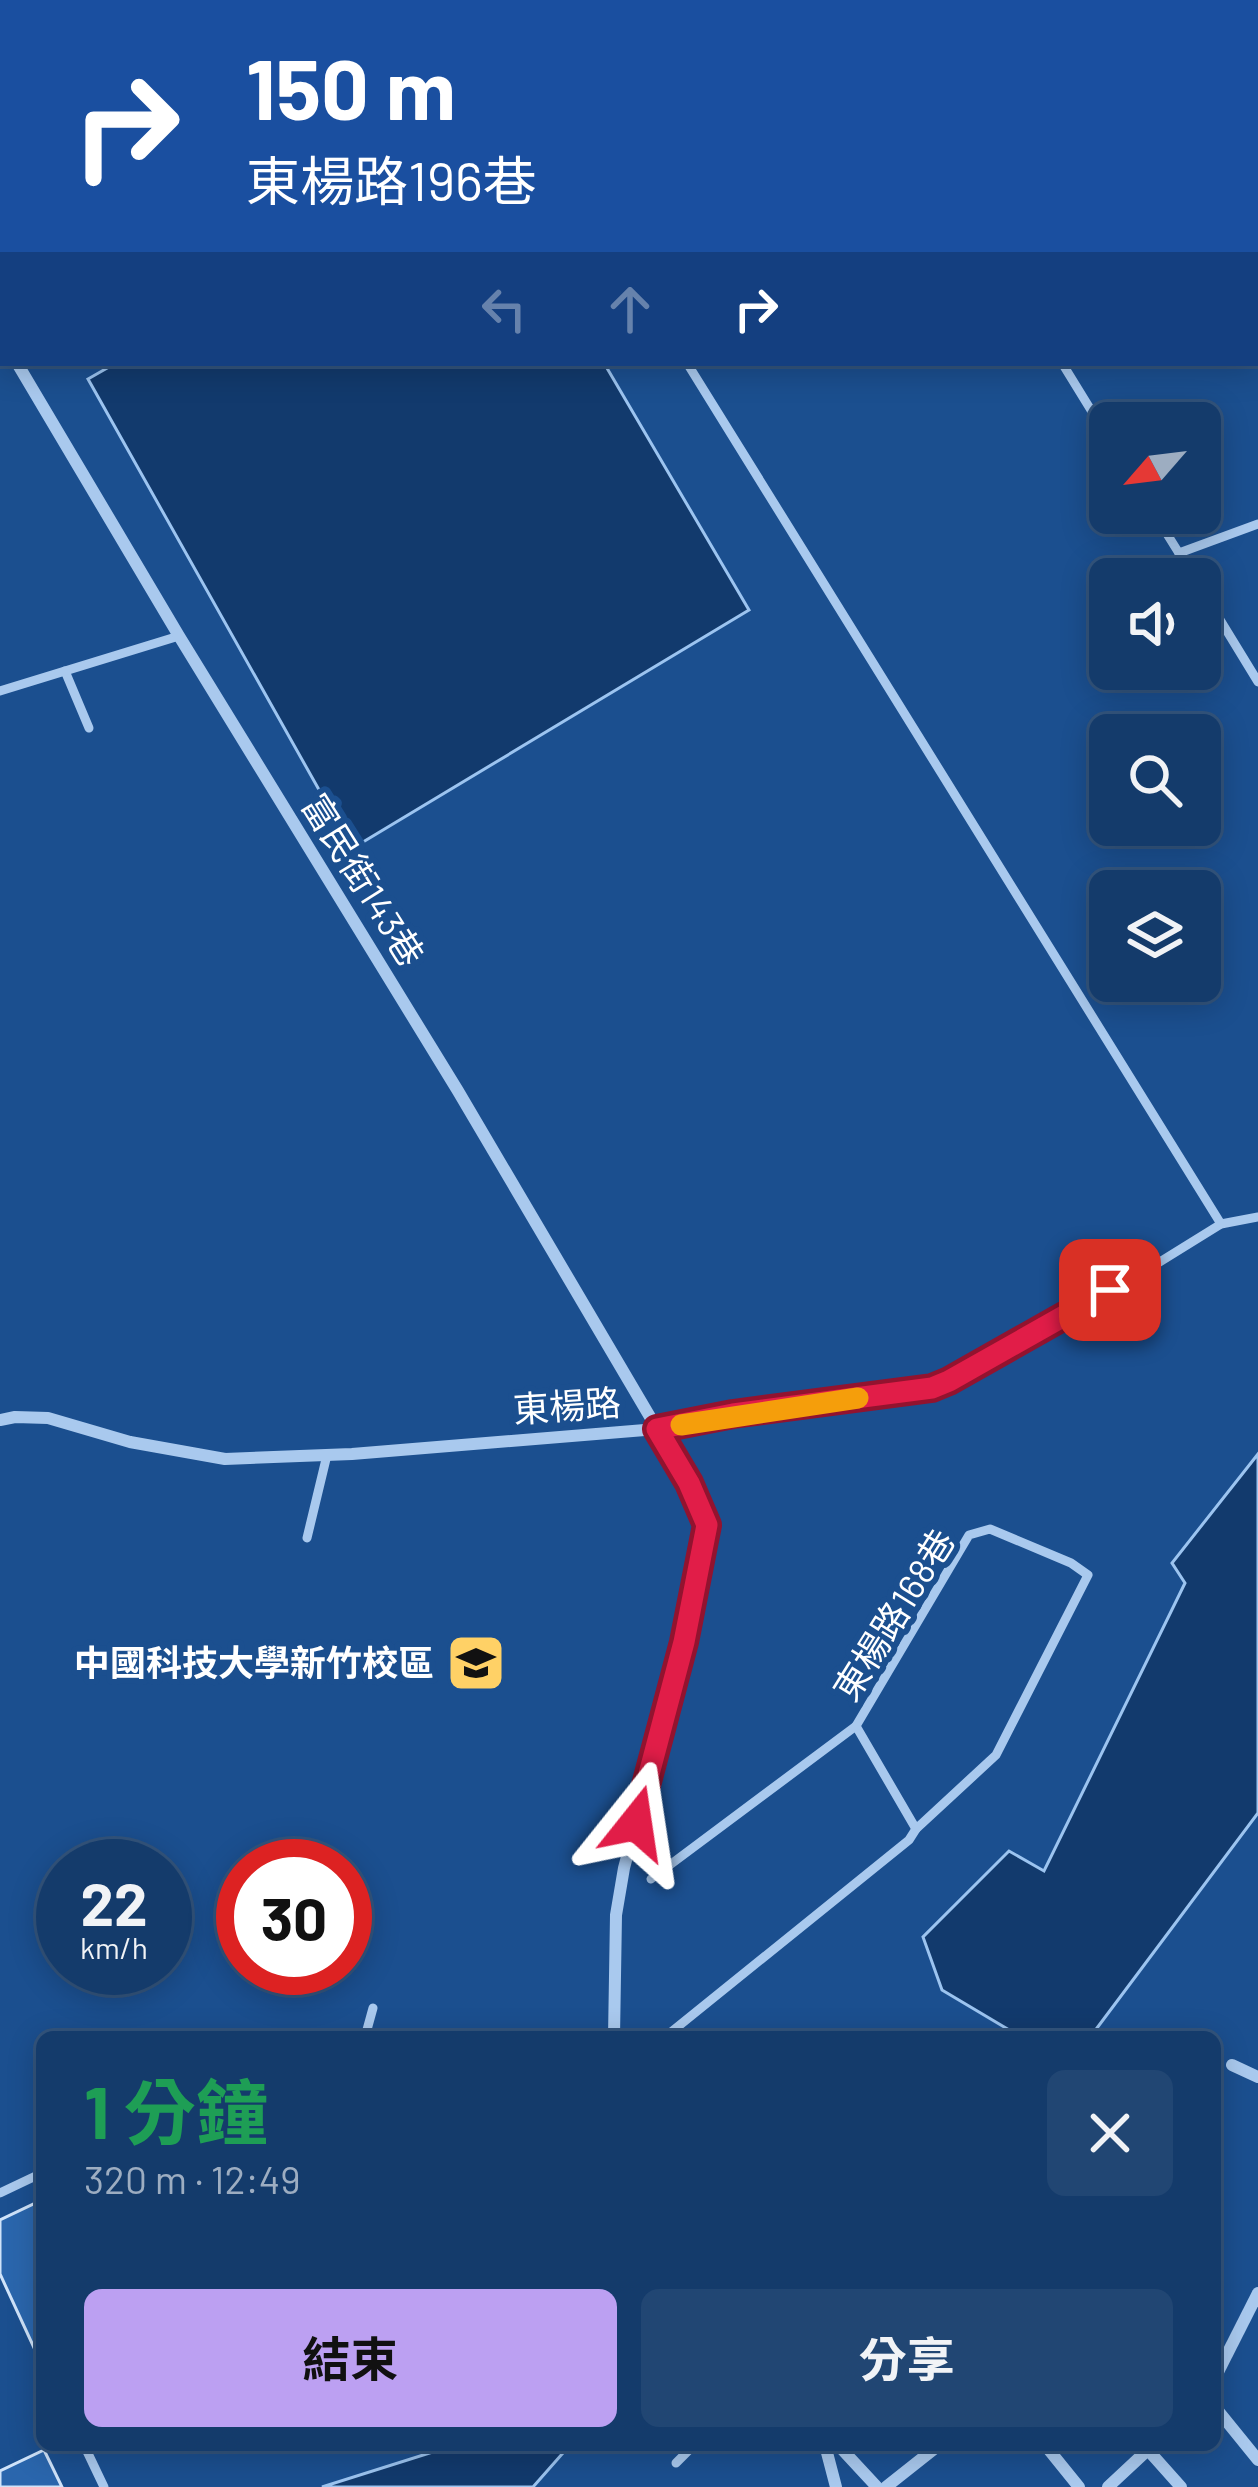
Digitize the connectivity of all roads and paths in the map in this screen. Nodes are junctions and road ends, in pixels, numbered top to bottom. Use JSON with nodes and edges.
{"nodes":[{"id":1,"x":689,"y":366,"type":"edge"},
{"id":2,"x":1064,"y":366,"type":"edge"},
{"id":3,"x":20,"y":368,"type":"edge"},
{"id":4,"x":1089,"y":407,"type":"edge"},
{"id":5,"x":1258,"y":524,"type":"edge"},
{"id":6,"x":1167,"y":534,"type":"edge"},
{"id":7,"x":1179,"y":553,"type":"junction"},
{"id":8,"x":1182,"y":558,"type":"edge"},
{"id":9,"x":1221,"y":621,"type":"edge"},
{"id":10,"x":178,"y":636,"type":"junction"},
{"id":11,"x":65,"y":671,"type":"junction"},
{"id":12,"x":1258,"y":682,"type":"edge"},
{"id":13,"x":0,"y":691,"type":"edge"},
{"id":14,"x":89,"y":728,"type":"dead end"},
{"id":15,"x":1258,"y":1217,"type":"edge"},
{"id":16,"x":1220,"y":1224,"type":"junction"},
{"id":17,"x":0,"y":1420,"type":"edge"},
{"id":18,"x":657,"y":1429,"type":"junction"},
{"id":19,"x":327,"y":1455,"type":"junction"},
{"id":20,"x":307,"y":1538,"type":"dead end"},
{"id":21,"x":856,"y":1726,"type":"junction"},
{"id":22,"x":916,"y":1829,"type":"junction"},
{"id":23,"x":651,"y":1879,"type":"dead end"},
{"id":24,"x":373,"y":2008,"type":"dead end"},
{"id":25,"x":366,"y":2031,"type":"edge"},
{"id":26,"x":614,"y":2031,"type":"edge"},
{"id":27,"x":672,"y":2031,"type":"edge"},
{"id":28,"x":1232,"y":2066,"type":"dead end"},
{"id":29,"x":1258,"y":2077,"type":"edge"},
{"id":30,"x":36,"y":2176,"type":"edge"},
{"id":31,"x":0,"y":2193,"type":"edge"},
{"id":32,"x":1257,"y":2299,"type":"edge"},
{"id":33,"x":1221,"y":2367,"type":"edge"},
{"id":34,"x":1221,"y":2414,"type":"edge"},
{"id":35,"x":87,"y":2451,"type":"edge"},
{"id":36,"x":688,"y":2451,"type":"edge"},
{"id":37,"x":827,"y":2451,"type":"edge"},
{"id":38,"x":844,"y":2451,"type":"edge"},
{"id":39,"x":931,"y":2451,"type":"edge"},
{"id":40,"x":1050,"y":2451,"type":"edge"},
{"id":41,"x":1146,"y":2451,"type":"edge"},
{"id":42,"x":1153,"y":2451,"type":"edge"},
{"id":43,"x":1256,"y":2452,"type":"edge"},
{"id":44,"x":676,"y":2463,"type":"dead end"},
{"id":45,"x":104,"y":2487,"type":"edge"},
{"id":46,"x":836,"y":2487,"type":"edge"},
{"id":47,"x":882,"y":2487,"type":"edge"},
{"id":48,"x":1079,"y":2487,"type":"edge"},
{"id":49,"x":1108,"y":2487,"type":"edge"},
{"id":50,"x":1181,"y":2487,"type":"edge"}],
"edges":[{"from":1,"to":16,"type":"lane"},
{"from":2,"to":4,"type":"lane"},
{"from":3,"to":10,"type":"street","name":"富民街143巷"},
{"from":5,"to":7,"type":"lane"},
{"from":6,"to":7,"type":"lane"},
{"from":7,"to":8,"type":"lane"},
{"from":9,"to":12,"type":"lane"},
{"from":10,"to":11,"type":"lane"},
{"from":10,"to":18,"type":"street","name":"富民街143巷"},
{"from":11,"to":13,"type":"lane"},
{"from":11,"to":14,"type":"lane"},
{"from":15,"to":16,"type":"lane"},
{"from":16,"to":18,"type":"lane"},
{"from":17,"to":19,"type":"street","name":"東楊路"},
{"from":18,"to":19,"type":"street","name":"東楊路"},
{"from":18,"to":26,"type":"street","name":"東楊路"},
{"from":19,"to":20,"type":"lane"},
{"from":21,"to":22,"type":"lane","name":"東楊路168巷"},
{"from":21,"to":22,"type":"lane","name":"東楊路168巷"},
{"from":21,"to":23,"type":"lane","name":"東楊路168巷"},
{"from":22,"to":27,"type":"lane","name":"東楊路168巷"},
{"from":24,"to":25,"type":"lane"},
{"from":28,"to":29,"type":"street"},
{"from":30,"to":31,"type":"lane"},
{"from":32,"to":33,"type":"street"},
{"from":34,"to":43,"type":"street"},
{"from":35,"to":45,"type":"lane"},
{"from":36,"to":44,"type":"lane"},
{"from":37,"to":46,"type":"street"},
{"from":38,"to":47,"type":"street"},
{"from":39,"to":47,"type":"street"},
{"from":40,"to":48,"type":"street"},
{"from":41,"to":49,"type":"street"},
{"from":42,"to":50,"type":"street"}]}
